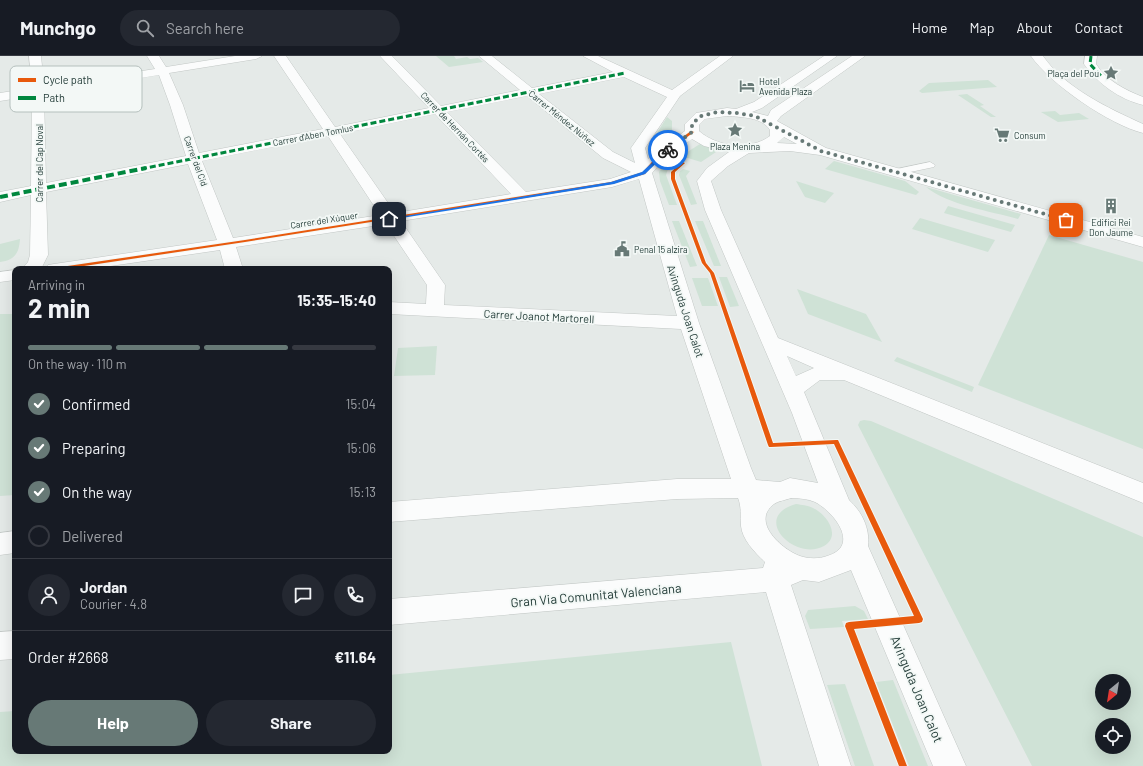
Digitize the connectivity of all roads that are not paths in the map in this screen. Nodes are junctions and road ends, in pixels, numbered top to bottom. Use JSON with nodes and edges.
{"nodes":[{"id":1,"x":34,"y":56,"type":"edge"},
{"id":2,"x":153,"y":56,"type":"edge"},
{"id":3,"x":256,"y":56,"type":"edge"},
{"id":4,"x":280,"y":56,"type":"edge"},
{"id":5,"x":386,"y":56,"type":"edge"},
{"id":6,"x":485,"y":56,"type":"edge"},
{"id":7,"x":589,"y":56,"type":"edge"},
{"id":8,"x":727,"y":56,"type":"edge"},
{"id":9,"x":831,"y":56,"type":"edge"},
{"id":10,"x":859,"y":56,"type":"edge"},
{"id":11,"x":1037,"y":56,"type":"edge"},
{"id":12,"x":1090,"y":60,"type":"edge"},
{"id":13,"x":35,"y":66,"type":"edge"},
{"id":14,"x":164,"y":71,"type":"junction"},
{"id":15,"x":625,"y":73,"type":"junction"},
{"id":16,"x":142,"y":74,"type":"edge"},
{"id":17,"x":1053,"y":74,"type":"junction"},
{"id":18,"x":1106,"y":80,"type":"junction"},
{"id":19,"x":530,"y":92,"type":"junction"},
{"id":20,"x":10,"y":95,"type":"edge"},
{"id":21,"x":674,"y":96,"type":"junction"},
{"id":22,"x":0,"y":97,"type":"edge"},
{"id":23,"x":1143,"y":101,"type":"edge"},
{"id":24,"x":439,"y":110,"type":"junction"},
{"id":25,"x":665,"y":110,"type":"junction"},
{"id":26,"x":38,"y":112,"type":"edge"},
{"id":27,"x":737,"y":113,"type":"junction"},
{"id":28,"x":685,"y":125,"type":"junction"},
{"id":29,"x":773,"y":125,"type":"junction"},
{"id":30,"x":1143,"y":129,"type":"edge"},
{"id":31,"x":330,"y":132,"type":"junction"},
{"id":32,"x":750,"y":148,"type":"junction"},
{"id":33,"x":821,"y":151,"type":"junction"},
{"id":34,"x":194,"y":159,"type":"junction"},
{"id":35,"x":930,"y":165,"type":"dead end"},
{"id":36,"x":896,"y":172,"type":"junction"},
{"id":37,"x":644,"y":173,"type":"junction"},
{"id":38,"x":40,"y":189,"type":"junction"},
{"id":39,"x":0,"y":197,"type":"edge"},
{"id":40,"x":523,"y":198,"type":"junction"},
{"id":41,"x":389,"y":219,"type":"junction"},
{"id":42,"x":1143,"y":242,"type":"edge"},
{"id":43,"x":228,"y":244,"type":"junction"},
{"id":44,"x":117,"y":264,"type":"edge"},
{"id":45,"x":34,"y":266,"type":"edge"},
{"id":46,"x":92,"y":266,"type":"edge"},
{"id":47,"x":233,"y":266,"type":"edge"},
{"id":48,"x":12,"y":275,"type":"edge"},
{"id":49,"x":0,"y":277,"type":"edge"},
{"id":50,"x":0,"y":287,"type":"edge"},
{"id":51,"x":12,"y":288,"type":"edge"},
{"id":52,"x":392,"y":308,"type":"edge"},
{"id":53,"x":434,"y":310,"type":"junction"},
{"id":54,"x":688,"y":324,"type":"junction"},
{"id":55,"x":770,"y":342,"type":"junction"},
{"id":56,"x":853,"y":376,"type":"junction"},
{"id":57,"x":793,"y":391,"type":"junction"},
{"id":58,"x":1143,"y":493,"type":"edge"},
{"id":59,"x":751,"y":498,"type":"junction"},
{"id":60,"x":839,"y":505,"type":"junction"},
{"id":61,"x":392,"y":512,"type":"edge"},
{"id":62,"x":12,"y":542,"type":"edge"},
{"id":63,"x":0,"y":544,"type":"edge"},
{"id":64,"x":855,"y":547,"type":"junction"},
{"id":65,"x":785,"y":569,"type":"junction"},
{"id":66,"x":392,"y":612,"type":"edge"},
{"id":67,"x":12,"y":645,"type":"edge"},
{"id":68,"x":0,"y":646,"type":"edge"},
{"id":69,"x":835,"y":766,"type":"edge"},
{"id":70,"x":950,"y":766,"type":"edge"}],
"edges":[{"from":1,"to":13,"type":"street","name":"Carrer del Cap Noval"},
{"from":2,"to":14,"type":"street","name":"Carrer del Cid"},
{"from":3,"to":14,"type":"street"},
{"from":4,"to":31,"type":"street"},
{"from":5,"to":24,"type":"street","name":"Carrer de Hernán Cortés"},
{"from":6,"to":19,"type":"street","name":"Carrer Méndez Núñez"},
{"from":7,"to":15,"type":"street"},
{"from":8,"to":21,"type":"street"},
{"from":9,"to":27,"type":"street"},
{"from":10,"to":29,"type":"street"},
{"from":11,"to":17,"type":"street"},
{"from":12,"to":18,"type":"street"},
{"from":14,"to":16,"type":"street"},
{"from":14,"to":34,"type":"street","name":"Carrer del Cid"},
{"from":15,"to":19,"type":"street","name":"Carrer d'Aben Tomlus"},
{"from":15,"to":21,"type":"street"},
{"from":17,"to":18,"type":"street"},
{"from":17,"to":30,"type":"street"},
{"from":18,"to":23,"type":"street"},
{"from":19,"to":24,"type":"street","name":"Carrer d'Aben Tomlus"},
{"from":19,"to":37,"type":"street","name":"Carrer Méndez Núñez"},
{"from":20,"to":22,"type":"street"},
{"from":21,"to":25,"type":"street"},
{"from":24,"to":31,"type":"street","name":"Carrer d'Aben Tomlus"},
{"from":24,"to":40,"type":"street","name":"Carrer de Hernán Cortés"},
{"from":25,"to":28,"type":"street"},
{"from":25,"to":37,"type":"street"},
{"from":26,"to":38,"type":"street","name":"Carrer del Cap Noval"},
{"from":27,"to":28,"type":"street"},
{"from":27,"to":29,"type":"street"},
{"from":28,"to":32,"type":"street"},
{"from":28,"to":37,"type":"street"},
{"from":29,"to":32,"type":"street"},
{"from":29,"to":33,"type":"street"},
{"from":31,"to":34,"type":"street","name":"Carrer d'Aben Tomlus"},
{"from":31,"to":41,"type":"street"},
{"from":32,"to":33,"type":"street"},
{"from":32,"to":55,"type":"street"},
{"from":33,"to":36,"type":"street"},
{"from":34,"to":38,"type":"street","name":"Carrer d'Aben Tomlus"},
{"from":34,"to":43,"type":"street","name":"Carrer del Cid"},
{"from":35,"to":36,"type":"lane"},
{"from":36,"to":42,"type":"street"},
{"from":37,"to":40,"type":"street","name":"Carrer del Xúquer"},
{"from":37,"to":54,"type":"street","name":"Avinguda Joan Calot"},
{"from":38,"to":39,"type":"street","name":"Carrer d'Aben Tomlus"},
{"from":38,"to":45,"type":"street","name":"Carrer del Cap Noval"},
{"from":40,"to":41,"type":"street","name":"Carrer del Xúquer"},
{"from":41,"to":43,"type":"street","name":"Carrer del Xúquer"},
{"from":41,"to":53,"type":"street"},
{"from":43,"to":44,"type":"street","name":"Carrer del Xúquer"},
{"from":43,"to":47,"type":"street","name":"Carrer del Cid"},
{"from":44,"to":46,"type":"street","name":"Carrer del Xúquer"},
{"from":48,"to":49,"type":"street"},
{"from":50,"to":51,"type":"street"},
{"from":52,"to":53,"type":"street","name":"Carrer Joanot Martorell"},
{"from":53,"to":54,"type":"street","name":"Carrer Joanot Martorell"},
{"from":54,"to":59,"type":"street","name":"Avinguda Joan Calot"},
{"from":55,"to":56,"type":"street"},
{"from":55,"to":57,"type":"street"},
{"from":56,"to":57,"type":"street"},
{"from":56,"to":58,"type":"street"},
{"from":57,"to":60,"type":"street"},
{"from":59,"to":60,"type":"street"},
{"from":59,"to":61,"type":"street"},
{"from":59,"to":65,"type":"street"},
{"from":60,"to":64,"type":"street"},
{"from":62,"to":63,"type":"street"},
{"from":64,"to":65,"type":"street"},
{"from":64,"to":70,"type":"street","name":"Avinguda Joan Calot"},
{"from":65,"to":66,"type":"street","name":"Gran Via Comunitat Valenciana"},
{"from":65,"to":69,"type":"street"},
{"from":67,"to":68,"type":"street"}]}
